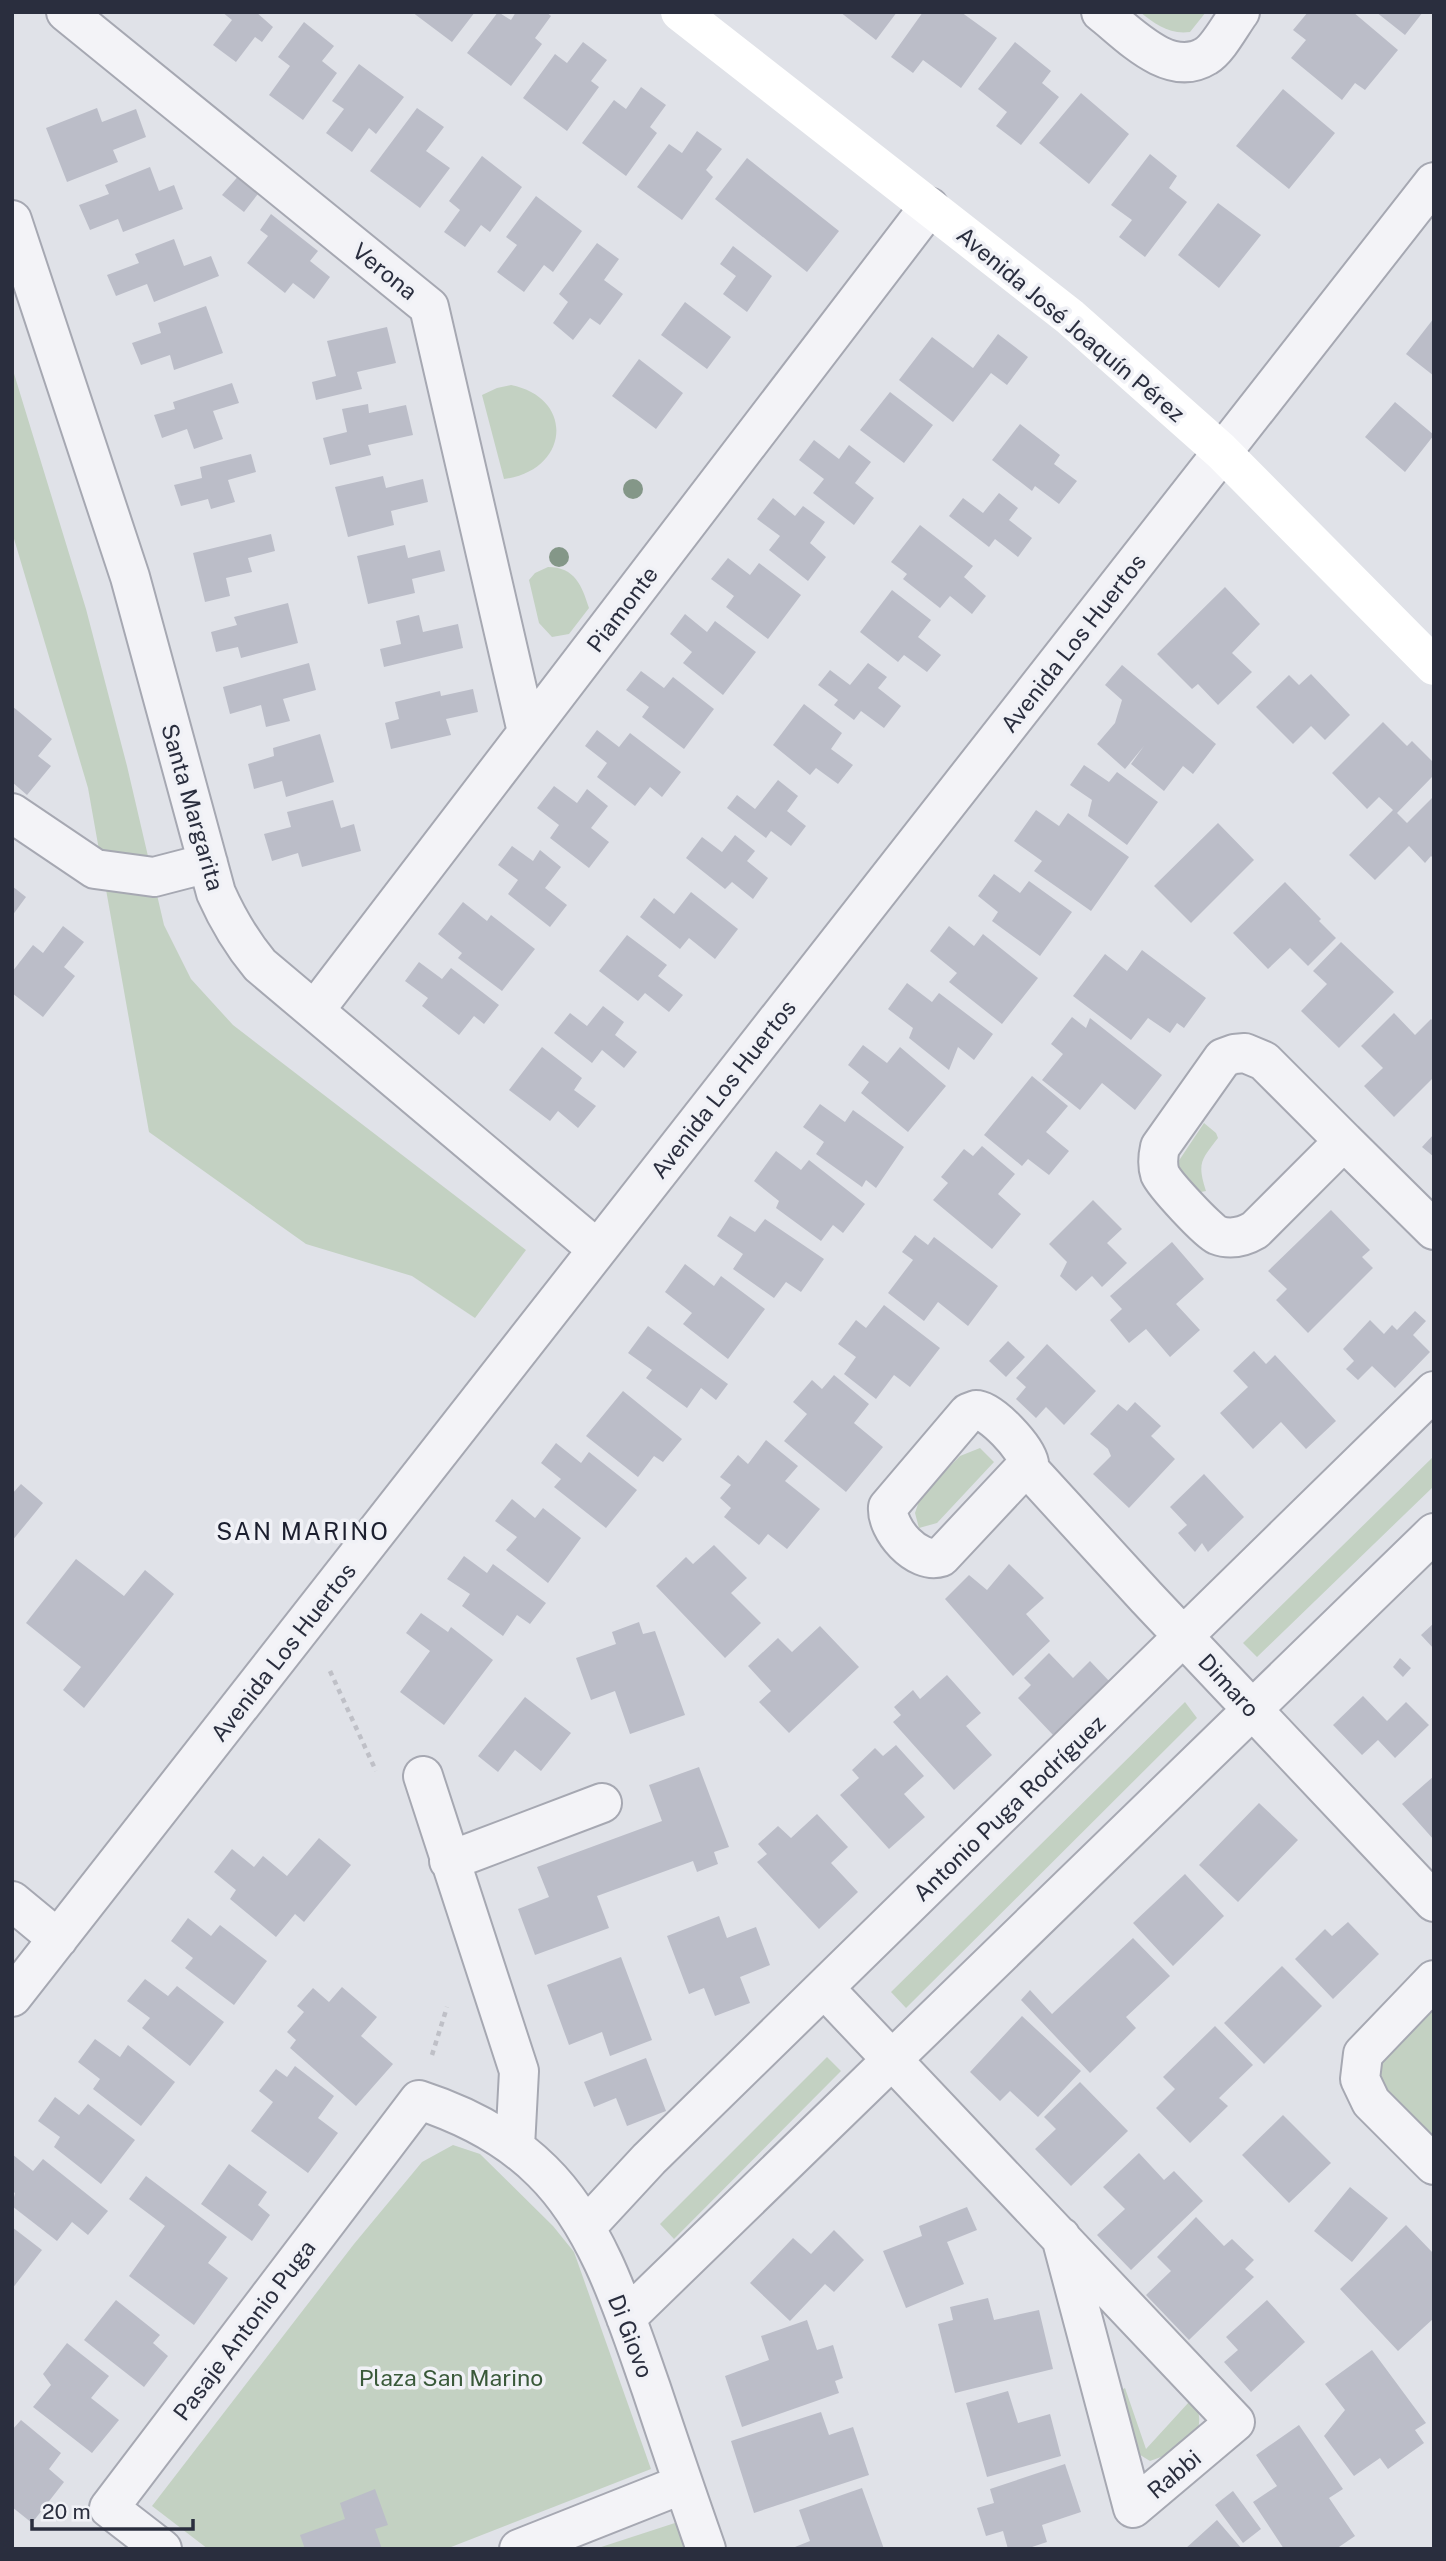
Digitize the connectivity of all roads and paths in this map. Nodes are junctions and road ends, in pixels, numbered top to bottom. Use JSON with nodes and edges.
{"nodes":[{"id":1,"x":66,"y":12,"type":"edge"},
{"id":2,"x":680,"y":12,"type":"edge"},
{"id":3,"x":1101,"y":12,"type":"edge"},
{"id":4,"x":1240,"y":12,"type":"edge"},
{"id":5,"x":1434,"y":182,"type":"edge"},
{"id":6,"x":929,"y":206,"type":"junction"},
{"id":7,"x":12,"y":219,"type":"edge"},
{"id":8,"x":1222,"y":451,"type":"junction"},
{"id":9,"x":1430,"y":655,"type":"edge"},
{"id":10,"x":527,"y":732,"type":"junction"},
{"id":11,"x":12,"y":813,"type":"edge"},
{"id":12,"x":208,"y":863,"type":"junction"},
{"id":13,"x":315,"y":1010,"type":"junction"},
{"id":14,"x":1345,"y":1141,"type":"junction"},
{"id":15,"x":1434,"y":1230,"type":"edge"},
{"id":16,"x":597,"y":1250,"type":"junction"},
{"id":17,"x":1434,"y":1391,"type":"edge"},
{"id":18,"x":1027,"y":1467,"type":"dead end"},
{"id":19,"x":1434,"y":1533,"type":"edge"},
{"id":20,"x":1184,"y":1636,"type":"junction"},
{"id":21,"x":1252,"y":1710,"type":"junction"},
{"id":22,"x":424,"y":1776,"type":"dead end"},
{"id":23,"x":602,"y":1803,"type":"dead end"},
{"id":24,"x":449,"y":1861,"type":"junction"},
{"id":25,"x":12,"y":1901,"type":"edge"},
{"id":26,"x":1434,"y":1902,"type":"edge"},
{"id":27,"x":58,"y":1939,"type":"junction"},
{"id":28,"x":1434,"y":1980,"type":"edge"},
{"id":29,"x":824,"y":1988,"type":"junction"},
{"id":30,"x":12,"y":1997,"type":"edge"},
{"id":31,"x":892,"y":2060,"type":"junction"},
{"id":32,"x":419,"y":2100,"type":"joint"},
{"id":33,"x":515,"y":2147,"type":"junction"},
{"id":34,"x":1434,"y":2165,"type":"edge"},
{"id":35,"x":586,"y":2227,"type":"junction"},
{"id":36,"x":1061,"y":2237,"type":"junction"},
{"id":37,"x":626,"y":2318,"type":"junction"},
{"id":38,"x":683,"y":2484,"type":"junction"},
{"id":39,"x":162,"y":2549,"type":"edge"},
{"id":40,"x":519,"y":2549,"type":"edge"},
{"id":41,"x":706,"y":2549,"type":"edge"}],
"edges":[{"from":1,"to":10,"type":"street","name":"Verona"},
{"from":2,"to":6,"type":"main road","name":"Avenida José Joaquín Pérez"},
{"from":3,"to":4,"type":"street"},
{"from":5,"to":8,"type":"street","name":"Avenida Los Huertos"},
{"from":6,"to":8,"type":"main road","name":"Avenida José Joaquín Pérez"},
{"from":6,"to":10,"type":"street","name":"Piamonte"},
{"from":7,"to":12,"type":"street","name":"Santa Margarita"},
{"from":8,"to":9,"type":"main road","name":"Avenida José Joaquín Pérez"},
{"from":8,"to":16,"type":"street","name":"Avenida Los Huertos"},
{"from":10,"to":13,"type":"street","name":"Piamonte"},
{"from":11,"to":12,"type":"street"},
{"from":12,"to":13,"type":"street","name":"Santa Margarita"},
{"from":13,"to":16,"type":"street","name":"Santa Margarita"},
{"from":14,"to":14,"type":"street"},
{"from":14,"to":15,"type":"street"},
{"from":16,"to":27,"type":"street","name":"Avenida Los Huertos"},
{"from":17,"to":20,"type":"street","name":"Antonio Puga Rodríguez"},
{"from":18,"to":20,"type":"street","name":"Dimaro"},
{"from":19,"to":21,"type":"street"},
{"from":20,"to":21,"type":"street","name":"Dimaro"},
{"from":20,"to":29,"type":"street","name":"Antonio Puga Rodríguez"},
{"from":21,"to":26,"type":"street","name":"Dimaro"},
{"from":21,"to":31,"type":"street"},
{"from":22,"to":24,"type":"street"},
{"from":23,"to":24,"type":"street"},
{"from":24,"to":33,"type":"street"},
{"from":25,"to":27,"type":"street"},
{"from":27,"to":30,"type":"street","name":"Avenida Los Huertos"},
{"from":28,"to":34,"type":"street"},
{"from":29,"to":31,"type":"street","name":"Rabbi"},
{"from":29,"to":35,"type":"street","name":"Antonio Puga Rodríguez"},
{"from":31,"to":36,"type":"street","name":"Rabbi"},
{"from":31,"to":37,"type":"street"},
{"from":32,"to":33,"type":"street","name":"Di Giovo"},
{"from":32,"to":39,"type":"street","name":"Pasaje Antonio Puga"},
{"from":33,"to":35,"type":"street","name":"Di Giovo"},
{"from":35,"to":37,"type":"street","name":"Di Giovo"},
{"from":36,"to":36,"type":"street","name":"Rabbi"},
{"from":37,"to":38,"type":"street","name":"Di Giovo"},
{"from":38,"to":40,"type":"street"},
{"from":38,"to":41,"type":"street","name":"Di Giovo"}]}
